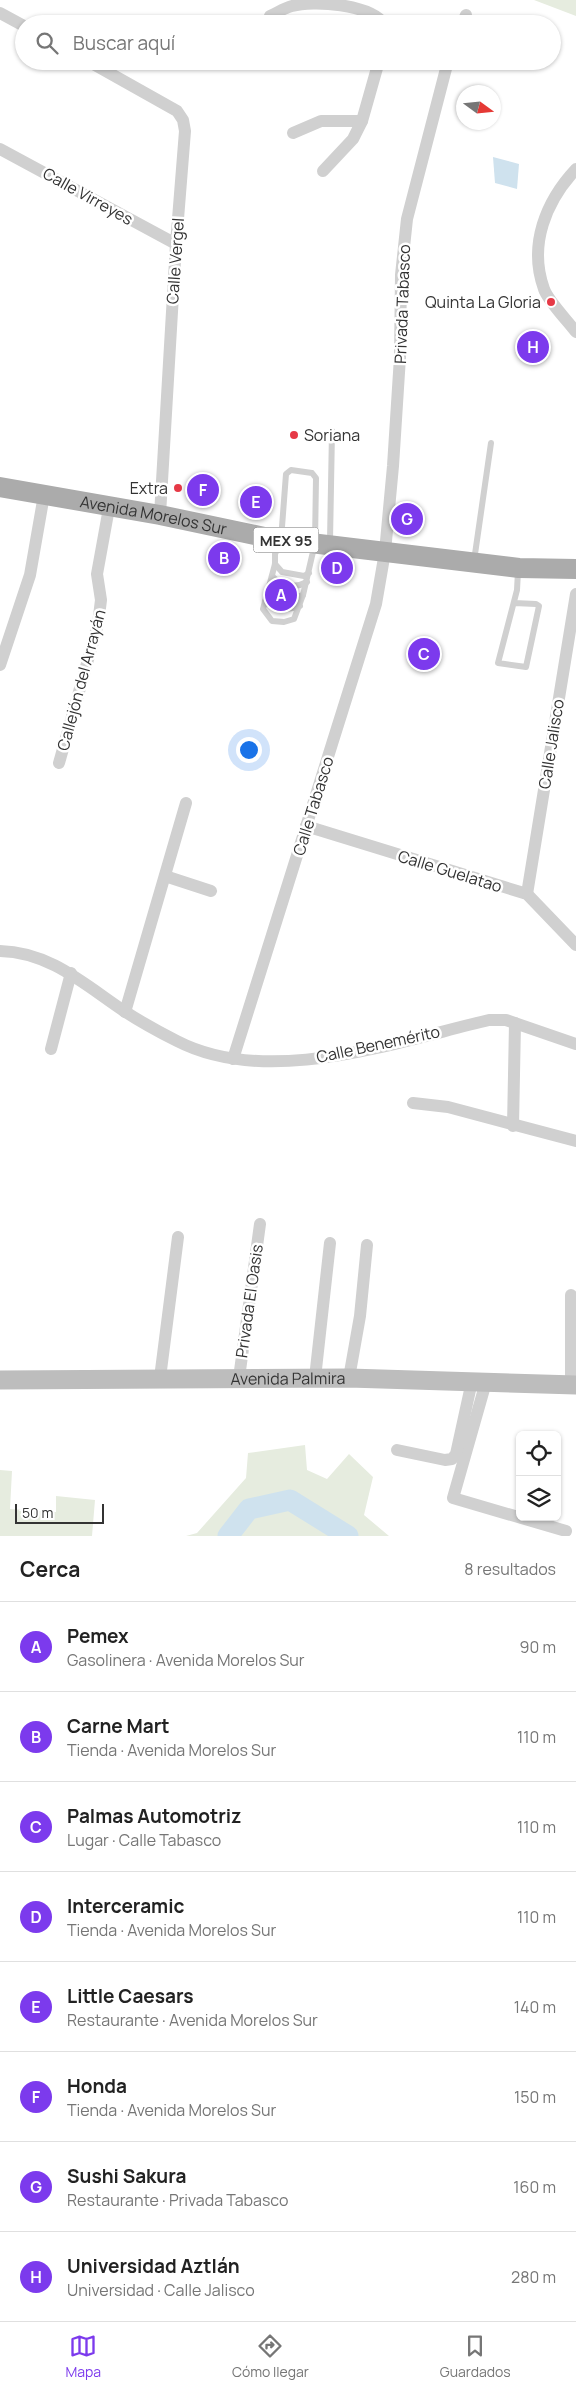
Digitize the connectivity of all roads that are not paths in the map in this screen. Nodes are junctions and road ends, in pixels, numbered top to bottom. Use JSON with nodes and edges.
{"nodes":[{"id":1,"x":0,"y":13,"type":"edge"},
{"id":2,"x":272,"y":15,"type":"edge"},
{"id":3,"x":371,"y":15,"type":"edge"},
{"id":4,"x":15,"y":21,"type":"edge"},
{"id":5,"x":104,"y":70,"type":"edge"},
{"id":6,"x":376,"y":70,"type":"edge"},
{"id":7,"x":446,"y":70,"type":"edge"},
{"id":8,"x":362,"y":121,"type":"junction"},
{"id":9,"x":294,"y":133,"type":"dead end"},
{"id":10,"x":0,"y":149,"type":"edge"},
{"id":11,"x":576,"y":169,"type":"edge"},
{"id":12,"x":323,"y":171,"type":"dead end"},
{"id":13,"x":176,"y":244,"type":"junction"},
{"id":14,"x":576,"y":332,"type":"edge"},
{"id":15,"x":332,"y":431,"type":"dead end"},
{"id":16,"x":491,"y":443,"type":"dead end"},
{"id":17,"x":0,"y":486,"type":"edge"},
{"id":18,"x":44,"y":495,"type":"junction"},
{"id":19,"x":110,"y":508,"type":"junction"},
{"id":20,"x":160,"y":515,"type":"junction"},
{"id":21,"x":281,"y":540,"type":"junction"},
{"id":22,"x":322,"y":544,"type":"junction"},
{"id":23,"x":385,"y":552,"type":"junction"},
{"id":24,"x":474,"y":562,"type":"junction"},
{"id":25,"x":275,"y":564,"type":"junction"},
{"id":26,"x":519,"y":568,"type":"junction"},
{"id":27,"x":576,"y":569,"type":"edge"},
{"id":28,"x":309,"y":573,"type":"junction"},
{"id":29,"x":272,"y":576,"type":"junction"},
{"id":30,"x":306,"y":582,"type":"junction"},
{"id":31,"x":268,"y":588,"type":"junction"},
{"id":32,"x":576,"y":594,"type":"edge"},
{"id":33,"x":303,"y":595,"type":"junction"},
{"id":34,"x":265,"y":601,"type":"junction"},
{"id":35,"x":514,"y":603,"type":"junction"},
{"id":36,"x":300,"y":606,"type":"junction"},
{"id":37,"x":0,"y":665,"type":"edge"},
{"id":38,"x":59,"y":763,"type":"dead end"},
{"id":39,"x":186,"y":803,"type":"dead end"},
{"id":40,"x":306,"y":826,"type":"junction"},
{"id":41,"x":165,"y":876,"type":"junction"},
{"id":42,"x":211,"y":891,"type":"dead end"},
{"id":43,"x":527,"y":894,"type":"junction"},
{"id":44,"x":576,"y":945,"type":"edge"},
{"id":45,"x":0,"y":952,"type":"edge"},
{"id":46,"x":71,"y":973,"type":"junction"},
{"id":47,"x":125,"y":1012,"type":"junction"},
{"id":48,"x":514,"y":1023,"type":"junction"},
{"id":49,"x":576,"y":1044,"type":"edge"},
{"id":50,"x":51,"y":1049,"type":"dead end"},
{"id":51,"x":233,"y":1059,"type":"junction"},
{"id":52,"x":414,"y":1103,"type":"dead end"},
{"id":53,"x":513,"y":1126,"type":"junction"},
{"id":54,"x":576,"y":1141,"type":"edge"},
{"id":55,"x":260,"y":1224,"type":"dead end"},
{"id":56,"x":178,"y":1237,"type":"dead end"},
{"id":57,"x":330,"y":1243,"type":"dead end"},
{"id":58,"x":367,"y":1245,"type":"dead end"},
{"id":59,"x":571,"y":1294,"type":"dead end"},
{"id":60,"x":160,"y":1378,"type":"junction"},
{"id":61,"x":239,"y":1378,"type":"junction"},
{"id":62,"x":315,"y":1378,"type":"junction"},
{"id":63,"x":349,"y":1378,"type":"junction"},
{"id":64,"x":0,"y":1380,"type":"edge"},
{"id":65,"x":479,"y":1381,"type":"junction"},
{"id":66,"x":573,"y":1385,"type":"edge"},
{"id":67,"x":397,"y":1450,"type":"dead end"},
{"id":68,"x":566,"y":1531,"type":"dead end"}],
"edges":[{"from":1,"to":4,"type":"street"},
{"from":2,"to":3,"type":"street"},
{"from":5,"to":13,"type":"street","name":"Calle Vergel"},
{"from":6,"to":8,"type":"street"},
{"from":7,"to":23,"type":"street","name":"Privada Tabasco"},
{"from":8,"to":9,"type":"street"},
{"from":8,"to":12,"type":"street"},
{"from":10,"to":13,"type":"street","name":"Calle Virreyes"},
{"from":11,"to":14,"type":"street"},
{"from":13,"to":20,"type":"street","name":"Calle Vergel"},
{"from":15,"to":22,"type":"lane"},
{"from":16,"to":24,"type":"lane"},
{"from":17,"to":18,"type":"main road","name":"Avenida Morelos Sur","number":"MEX 95"},
{"from":18,"to":19,"type":"main road","name":"Avenida Morelos Sur","number":"MEX 95"},
{"from":18,"to":37,"type":"street"},
{"from":19,"to":20,"type":"main road","name":"Avenida Morelos Sur","number":"MEX 95"},
{"from":19,"to":38,"type":"street","name":"Callejón del Arrayán"},
{"from":20,"to":21,"type":"main road","name":"Avenida Morelos Sur","number":"MEX 95"},
{"from":21,"to":22,"type":"main road","name":"Avenida Morelos Sur","number":"MEX 95"},
{"from":21,"to":22,"type":"lane"},
{"from":21,"to":25,"type":"lane"},
{"from":22,"to":23,"type":"main road","name":"Avenida Morelos Sur","number":"MEX 95"},
{"from":22,"to":28,"type":"lane"},
{"from":23,"to":24,"type":"main road","name":"Avenida Morelos Sur","number":"MEX 95"},
{"from":23,"to":40,"type":"street","name":"Calle Tabasco"},
{"from":24,"to":26,"type":"main road","name":"Avenida Morelos Sur","number":"MEX 95"},
{"from":25,"to":28,"type":"lane"},
{"from":25,"to":29,"type":"lane"},
{"from":26,"to":27,"type":"main road","name":"Avenida Morelos Sur","number":"MEX 95"},
{"from":26,"to":35,"type":"lane"},
{"from":28,"to":30,"type":"lane"},
{"from":29,"to":30,"type":"lane"},
{"from":29,"to":31,"type":"lane"},
{"from":30,"to":33,"type":"lane"},
{"from":31,"to":33,"type":"lane"},
{"from":31,"to":34,"type":"lane"},
{"from":32,"to":43,"type":"street","name":"Calle Jalisco"},
{"from":33,"to":36,"type":"lane"},
{"from":34,"to":36,"type":"lane"},
{"from":34,"to":36,"type":"lane"},
{"from":35,"to":35,"type":"lane"},
{"from":39,"to":41,"type":"street"},
{"from":40,"to":43,"type":"street","name":"Calle Guelatao"},
{"from":40,"to":51,"type":"street","name":"Calle Tabasco"},
{"from":41,"to":42,"type":"street"},
{"from":41,"to":47,"type":"street"},
{"from":43,"to":44,"type":"street","name":"Calle Guelatao"},
{"from":45,"to":46,"type":"street","name":"Calle Benemérito"},
{"from":46,"to":47,"type":"street","name":"Calle Benemérito"},
{"from":46,"to":50,"type":"street"},
{"from":47,"to":51,"type":"street","name":"Calle Benemérito"},
{"from":48,"to":49,"type":"street","name":"Calle Benemérito"},
{"from":48,"to":51,"type":"street","name":"Calle Benemérito"},
{"from":48,"to":53,"type":"street"},
{"from":52,"to":53,"type":"street"},
{"from":53,"to":54,"type":"street"},
{"from":55,"to":61,"type":"street","name":"Privada El Oasis"},
{"from":56,"to":60,"type":"street"},
{"from":57,"to":62,"type":"street"},
{"from":58,"to":63,"type":"street"},
{"from":59,"to":66,"type":"street"},
{"from":60,"to":61,"type":"main road","name":"Avenida Palmira"},
{"from":60,"to":64,"type":"main road","name":"Avenida Palmira"},
{"from":61,"to":62,"type":"main road","name":"Avenida Palmira"},
{"from":62,"to":63,"type":"main road","name":"Avenida Palmira"},
{"from":63,"to":65,"type":"main road","name":"Avenida Palmira"},
{"from":65,"to":66,"type":"main road","name":"Avenida Palmira"},
{"from":65,"to":67,"type":"street"},
{"from":65,"to":68,"type":"street"}]}
